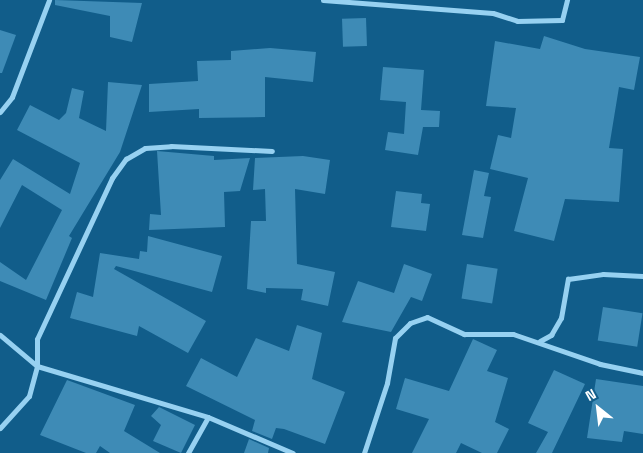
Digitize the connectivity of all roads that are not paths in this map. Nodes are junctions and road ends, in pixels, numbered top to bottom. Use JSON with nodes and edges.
{"nodes":[{"id":1,"x":49,"y":0,"type":"edge"},
{"id":2,"x":323,"y":0,"type":"edge"},
{"id":3,"x":567,"y":0,"type":"edge"},
{"id":4,"x":362,"y":1,"type":"edge"},
{"id":5,"x":0,"y":112,"type":"edge"},
{"id":6,"x":272,"y":151,"type":"dead end"},
{"id":7,"x":643,"y":276,"type":"edge"},
{"id":8,"x":0,"y":335,"type":"edge"},
{"id":9,"x":540,"y":341,"type":"junction"},
{"id":10,"x":37,"y":366,"type":"junction"},
{"id":11,"x":643,"y":373,"type":"edge"},
{"id":12,"x":208,"y":417,"type":"junction"},
{"id":13,"x":0,"y":428,"type":"edge"},
{"id":14,"x":188,"y":453,"type":"edge"},
{"id":15,"x":293,"y":453,"type":"edge"},
{"id":16,"x":364,"y":453,"type":"edge"}],
"edges":[{"from":1,"to":5,"type":"street"},
{"from":2,"to":4,"type":"street"},
{"from":3,"to":4,"type":"street"},
{"from":6,"to":10,"type":"street"},
{"from":7,"to":9,"type":"street"},
{"from":8,"to":10,"type":"street"},
{"from":9,"to":11,"type":"street"},
{"from":9,"to":16,"type":"street"},
{"from":10,"to":12,"type":"street"},
{"from":10,"to":13,"type":"street"},
{"from":12,"to":14,"type":"street"},
{"from":12,"to":15,"type":"street"}]}
